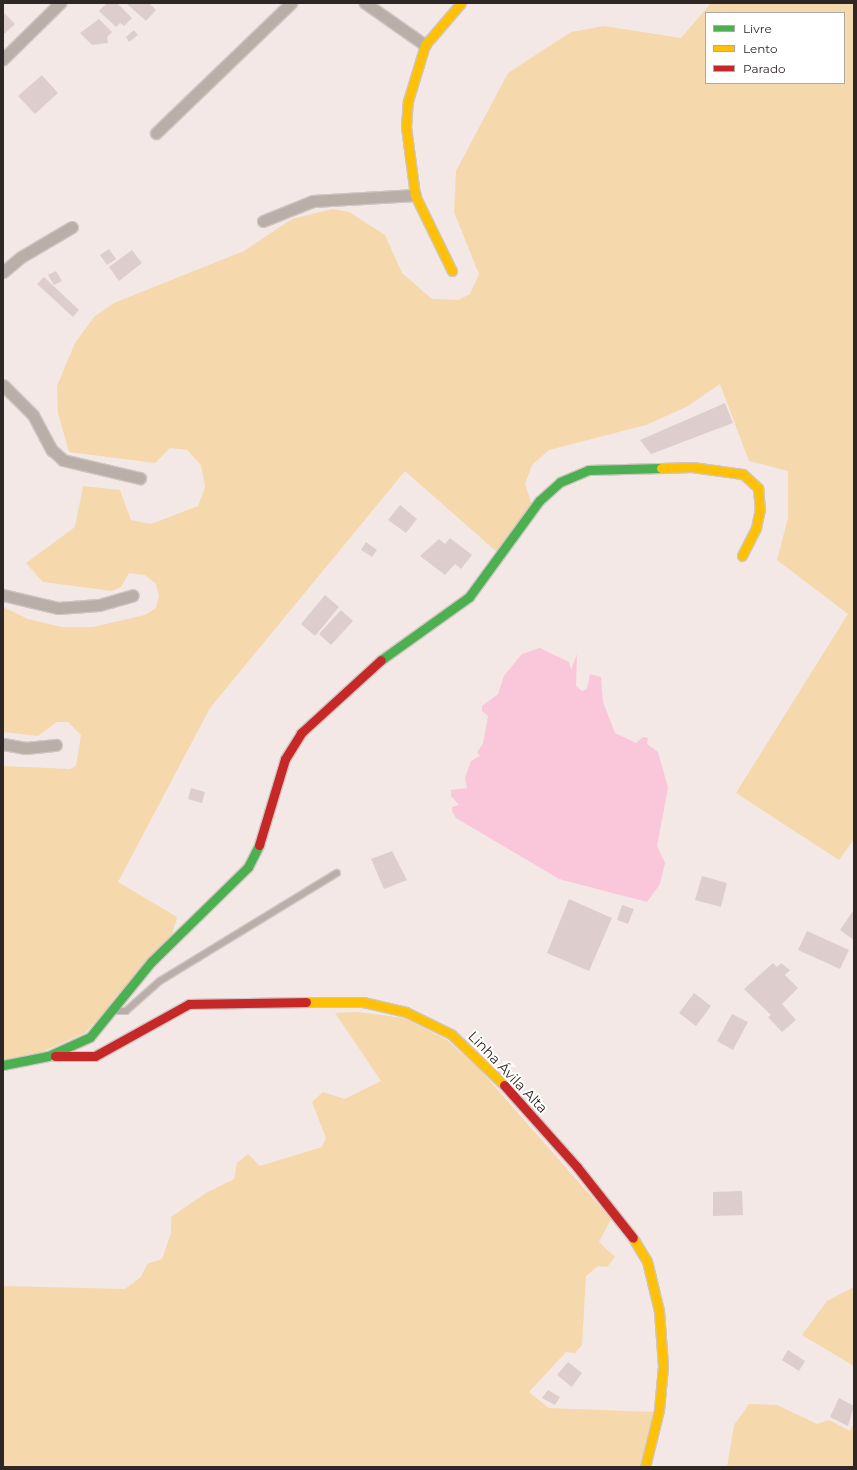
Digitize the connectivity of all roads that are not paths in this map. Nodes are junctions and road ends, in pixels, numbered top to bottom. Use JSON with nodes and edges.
{"nodes":[{"id":1,"x":60,"y":3,"type":"edge"},
{"id":2,"x":291,"y":3,"type":"edge"},
{"id":3,"x":365,"y":3,"type":"edge"},
{"id":4,"x":461,"y":3,"type":"edge"},
{"id":5,"x":425,"y":44,"type":"junction"},
{"id":6,"x":3,"y":59,"type":"edge"},
{"id":7,"x":156,"y":133,"type":"dead end"},
{"id":8,"x":415,"y":195,"type":"junction"},
{"id":9,"x":264,"y":221,"type":"dead end"},
{"id":10,"x":72,"y":227,"type":"dead end"},
{"id":11,"x":452,"y":271,"type":"dead end"},
{"id":12,"x":3,"y":272,"type":"edge"},
{"id":13,"x":3,"y":385,"type":"edge"},
{"id":14,"x":140,"y":478,"type":"dead end"},
{"id":15,"x":742,"y":556,"type":"dead end"},
{"id":16,"x":3,"y":595,"type":"edge"},
{"id":17,"x":133,"y":595,"type":"dead end"},
{"id":18,"x":3,"y":744,"type":"edge"},
{"id":19,"x":56,"y":745,"type":"dead end"},
{"id":20,"x":337,"y":873,"type":"dead end"},
{"id":21,"x":113,"y":1010,"type":"junction"},
{"id":22,"x":48,"y":1056,"type":"junction"},
{"id":23,"x":3,"y":1065,"type":"edge"},
{"id":24,"x":645,"y":1467,"type":"edge"}],
"edges":[{"from":1,"to":6,"type":"street"},
{"from":2,"to":7,"type":"street"},
{"from":3,"to":5,"type":"street"},
{"from":4,"to":5,"type":"street"},
{"from":5,"to":8,"type":"street"},
{"from":8,"to":9,"type":"street"},
{"from":8,"to":11,"type":"street"},
{"from":10,"to":12,"type":"street"},
{"from":13,"to":14,"type":"street"},
{"from":15,"to":21,"type":"street"},
{"from":16,"to":17,"type":"street"},
{"from":18,"to":19,"type":"street"},
{"from":20,"to":21,"type":"lane"},
{"from":21,"to":22,"type":"street"},
{"from":22,"to":23,"type":"street"},
{"from":22,"to":24,"type":"street","name":"Linha Ávila Alta"}]}
